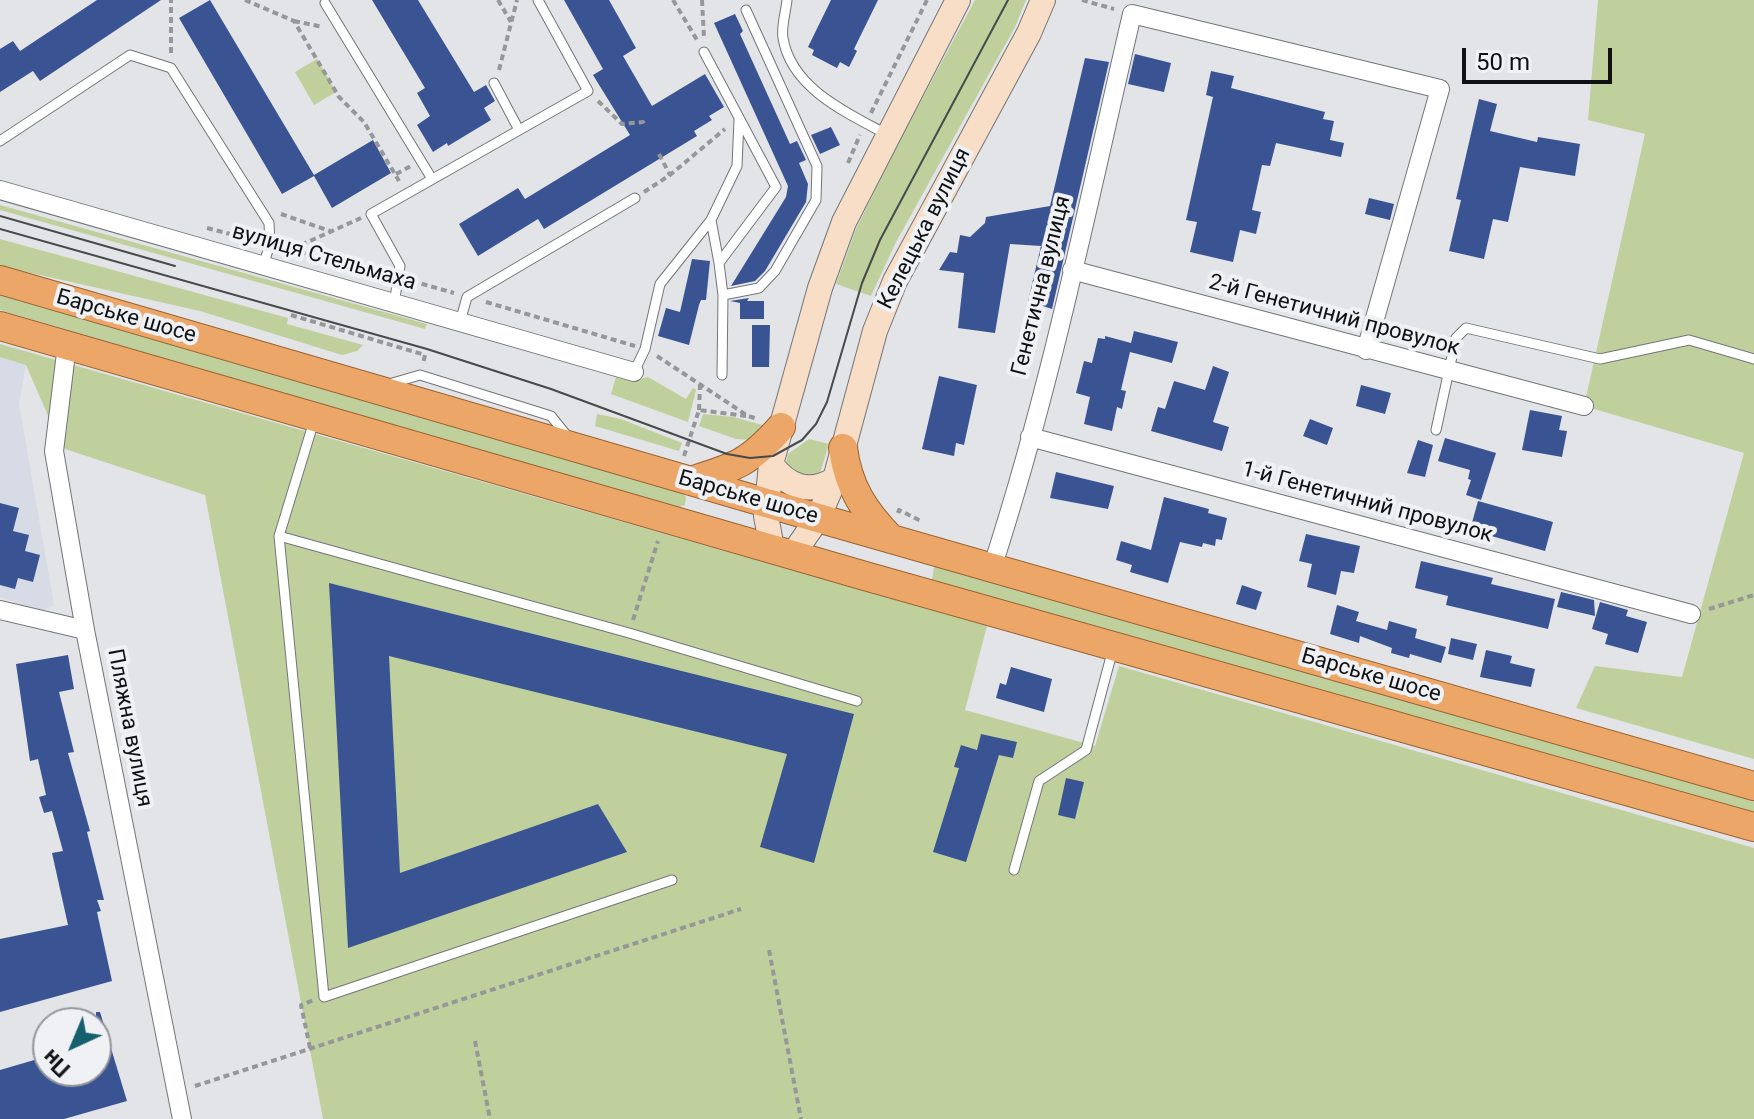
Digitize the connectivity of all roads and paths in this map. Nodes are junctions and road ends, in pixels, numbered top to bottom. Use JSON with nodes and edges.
{"nodes":[{"id":1,"x":171,"y":0,"type":"edge"},
{"id":2,"x":245,"y":0,"type":"edge"},
{"id":3,"x":498,"y":0,"type":"edge"},
{"id":4,"x":517,"y":0,"type":"edge"},
{"id":5,"x":538,"y":0,"type":"edge"},
{"id":6,"x":673,"y":0,"type":"edge"},
{"id":7,"x":702,"y":0,"type":"edge"},
{"id":8,"x":787,"y":0,"type":"edge"},
{"id":9,"x":958,"y":0,"type":"edge"},
{"id":10,"x":1043,"y":0,"type":"edge"},
{"id":11,"x":1082,"y":0,"type":"edge"},
{"id":12,"x":325,"y":3,"type":"dead end"},
{"id":13,"x":746,"y":10,"type":"dead end"},
{"id":14,"x":1132,"y":14,"type":"junction"},
{"id":15,"x":294,"y":21,"type":"junction"},
{"id":16,"x":511,"y":22,"type":"junction"},
{"id":17,"x":343,"y":31,"type":"junction"},
{"id":18,"x":704,"y":52,"type":"junction"},
{"id":19,"x":171,"y":68,"type":"junction"},
{"id":20,"x":494,"y":83,"type":"joint"},
{"id":21,"x":588,"y":91,"type":"junction"},
{"id":22,"x":739,"y":117,"type":"junction"},
{"id":23,"x":645,"y":126,"type":"dead end"},
{"id":24,"x":519,"y":130,"type":"junction"},
{"id":25,"x":887,"y":135,"type":"junction"},
{"id":26,"x":0,"y":141,"type":"edge"},
{"id":27,"x":659,"y":154,"type":"dead end"},
{"id":28,"x":670,"y":175,"type":"junction"},
{"id":29,"x":432,"y":179,"type":"junction"},
{"id":30,"x":0,"y":190,"type":"edge"},
{"id":31,"x":407,"y":194,"type":"junction"},
{"id":32,"x":635,"y":198,"type":"joint"},
{"id":33,"x":258,"y":206,"type":"junction"},
{"id":34,"x":371,"y":214,"type":"junction"},
{"id":35,"x":711,"y":220,"type":"junction"},
{"id":36,"x":332,"y":231,"type":"junction"},
{"id":37,"x":290,"y":250,"type":"dead end"},
{"id":38,"x":719,"y":263,"type":"junction"},
{"id":39,"x":263,"y":266,"type":"junction"},
{"id":40,"x":1072,"y":270,"type":"junction"},
{"id":41,"x":0,"y":280,"type":"edge"},
{"id":42,"x":723,"y":295,"type":"junction"},
{"id":43,"x":394,"y":304,"type":"junction"},
{"id":44,"x":291,"y":315,"type":"dead end"},
{"id":45,"x":460,"y":322,"type":"junction"},
{"id":46,"x":0,"y":326,"type":"edge"},
{"id":47,"x":67,"y":345,"type":"junction"},
{"id":48,"x":1366,"y":350,"type":"junction"},
{"id":49,"x":425,"y":355,"type":"dead end"},
{"id":50,"x":1754,"y":359,"type":"edge"},
{"id":51,"x":634,"y":372,"type":"joint"},
{"id":52,"x":1450,"y":372,"type":"junction"},
{"id":53,"x":722,"y":375,"type":"dead end"},
{"id":54,"x":700,"y":385,"type":"dead end"},
{"id":55,"x":1584,"y":406,"type":"dead end"},
{"id":56,"x":699,"y":410,"type":"dead end"},
{"id":57,"x":315,"y":416,"type":"junction"},
{"id":58,"x":781,"y":427,"type":"junction"},
{"id":59,"x":1436,"y":430,"type":"dead end"},
{"id":60,"x":1030,"y":437,"type":"junction"},
{"id":61,"x":843,"y":448,"type":"junction"},
{"id":62,"x":771,"y":464,"type":"junction"},
{"id":63,"x":835,"y":479,"type":"junction"},
{"id":64,"x":690,"y":481,"type":"junction"},
{"id":65,"x":766,"y":502,"type":"junction"},
{"id":66,"x":818,"y":518,"type":"junction"},
{"id":67,"x":677,"y":521,"type":"junction"},
{"id":68,"x":279,"y":536,"type":"junction"},
{"id":69,"x":885,"y":537,"type":"junction"},
{"id":70,"x":782,"y":551,"type":"junction"},
{"id":71,"x":992,"y":568,"type":"junction"},
{"id":72,"x":865,"y":576,"type":"junction"},
{"id":73,"x":1754,"y":595,"type":"edge"},
{"id":74,"x":0,"y":610,"type":"edge"},
{"id":75,"x":1691,"y":614,"type":"joint"},
{"id":76,"x":85,"y":630,"type":"junction"},
{"id":77,"x":1114,"y":646,"type":"junction"},
{"id":78,"x":857,"y":701,"type":"dead end"},
{"id":79,"x":1754,"y":786,"type":"edge"},
{"id":80,"x":1754,"y":827,"type":"edge"},
{"id":81,"x":1014,"y":870,"type":"dead end"},
{"id":82,"x":672,"y":880,"type":"dead end"},
{"id":83,"x":741,"y":909,"type":"dead end"},
{"id":84,"x":769,"y":950,"type":"dead end"},
{"id":85,"x":301,"y":1005,"type":"dead end"},
{"id":86,"x":475,"y":1041,"type":"dead end"},
{"id":87,"x":310,"y":1048,"type":"junction"},
{"id":88,"x":177,"y":1092,"type":"junction"},
{"id":89,"x":182,"y":1119,"type":"edge"},
{"id":90,"x":490,"y":1119,"type":"edge"},
{"id":91,"x":801,"y":1119,"type":"edge"}],
"edges":[{"from":1,"to":19,"type":"path"},
{"from":2,"to":15,"type":"path"},
{"from":3,"to":16,"type":"path"},
{"from":4,"to":16,"type":"path"},
{"from":5,"to":21,"type":"lane"},
{"from":6,"to":18,"type":"path"},
{"from":7,"to":18,"type":"path"},
{"from":8,"to":25,"type":"lane"},
{"from":9,"to":25,"type":"main road"},
{"from":10,"to":61,"type":"main road","name":"Келецька вулиця"},
{"from":11,"to":14,"type":"path"},
{"from":12,"to":17,"type":"lane"},
{"from":13,"to":42,"type":"lane"},
{"from":14,"to":40,"type":"street","name":"Генетична вулиця"},
{"from":14,"to":48,"type":"street"},
{"from":15,"to":17,"type":"path"},
{"from":15,"to":31,"type":"path"},
{"from":16,"to":20,"type":"path"},
{"from":17,"to":29,"type":"lane"},
{"from":18,"to":22,"type":"lane"},
{"from":19,"to":26,"type":"lane"},
{"from":19,"to":33,"type":"lane"},
{"from":20,"to":24,"type":"lane"},
{"from":21,"to":23,"type":"path"},
{"from":21,"to":24,"type":"lane"},
{"from":22,"to":28,"type":"path"},
{"from":22,"to":35,"type":"lane"},
{"from":22,"to":38,"type":"lane"},
{"from":24,"to":29,"type":"lane"},
{"from":25,"to":58,"type":"main road"},
{"from":27,"to":28,"type":"path"},
{"from":28,"to":32,"type":"path"},
{"from":29,"to":31,"type":"lane"},
{"from":30,"to":39,"type":"street","name":"вулиця Стельмаха"},
{"from":31,"to":34,"type":"lane"},
{"from":32,"to":45,"type":"lane"},
{"from":33,"to":36,"type":"path"},
{"from":33,"to":39,"type":"lane"},
{"from":34,"to":36,"type":"path"},
{"from":34,"to":43,"type":"lane"},
{"from":35,"to":38,"type":"lane"},
{"from":35,"to":51,"type":"lane"},
{"from":36,"to":37,"type":"path"},
{"from":38,"to":42,"type":"lane"},
{"from":39,"to":43,"type":"street","name":"вулиця Стельмаха"},
{"from":40,"to":48,"type":"street","name":"2-й Генетичний провулок"},
{"from":40,"to":60,"type":"street","name":"Генетична вулиця"},
{"from":41,"to":64,"type":"highway","name":"Барське шосе"},
{"from":42,"to":53,"type":"lane"},
{"from":43,"to":45,"type":"street","name":"вулиця Стельмаха"},
{"from":44,"to":49,"type":"path"},
{"from":45,"to":51,"type":"street","name":"вулиця Стельмаха"},
{"from":46,"to":47,"type":"highway"},
{"from":47,"to":57,"type":"highway"},
{"from":47,"to":76,"type":"street","name":"Пляжна вулиця"},
{"from":48,"to":52,"type":"street","name":"2-й Генетичний провулок"},
{"from":50,"to":52,"type":"lane"},
{"from":52,"to":55,"type":"street","name":"2-й Генетичний провулок"},
{"from":52,"to":59,"type":"lane"},
{"from":54,"to":56,"type":"path"},
{"from":57,"to":67,"type":"highway"},
{"from":57,"to":68,"type":"lane"},
{"from":58,"to":62,"type":"main road"},
{"from":58,"to":64,"type":"highway"},
{"from":60,"to":71,"type":"street","name":"Генетична вулиця"},
{"from":60,"to":75,"type":"street","name":"1-й Генетичний провулок"},
{"from":61,"to":63,"type":"main road","name":"Келецька вулиця"},
{"from":61,"to":69,"type":"highway"},
{"from":62,"to":63,"type":"main road"},
{"from":62,"to":65,"type":"main road"},
{"from":63,"to":66,"type":"main road","name":"Келецька вулиця"},
{"from":64,"to":65,"type":"highway","name":"Барське шосе"},
{"from":64,"to":67,"type":"highway"},
{"from":65,"to":66,"type":"highway","name":"Барське шосе"},
{"from":65,"to":70,"type":"main road"},
{"from":66,"to":69,"type":"highway","name":"Барське шосе"},
{"from":66,"to":70,"type":"main road","name":"Келецька вулиця"},
{"from":67,"to":70,"type":"highway"},
{"from":68,"to":78,"type":"lane"},
{"from":68,"to":82,"type":"lane"},
{"from":69,"to":71,"type":"highway","name":"Барське шосе"},
{"from":69,"to":72,"type":"highway"},
{"from":70,"to":72,"type":"highway"},
{"from":71,"to":79,"type":"highway","name":"Барське шосе"},
{"from":72,"to":77,"type":"highway"},
{"from":73,"to":75,"type":"path"},
{"from":74,"to":76,"type":"street"},
{"from":76,"to":88,"type":"street","name":"Пляжна вулиця"},
{"from":77,"to":80,"type":"highway"},
{"from":77,"to":81,"type":"lane"},
{"from":83,"to":87,"type":"path"},
{"from":84,"to":91,"type":"path"},
{"from":85,"to":87,"type":"path"},
{"from":86,"to":90,"type":"path"},
{"from":87,"to":88,"type":"path"},
{"from":88,"to":89,"type":"street","name":"Пляжна вулиця"}]}
